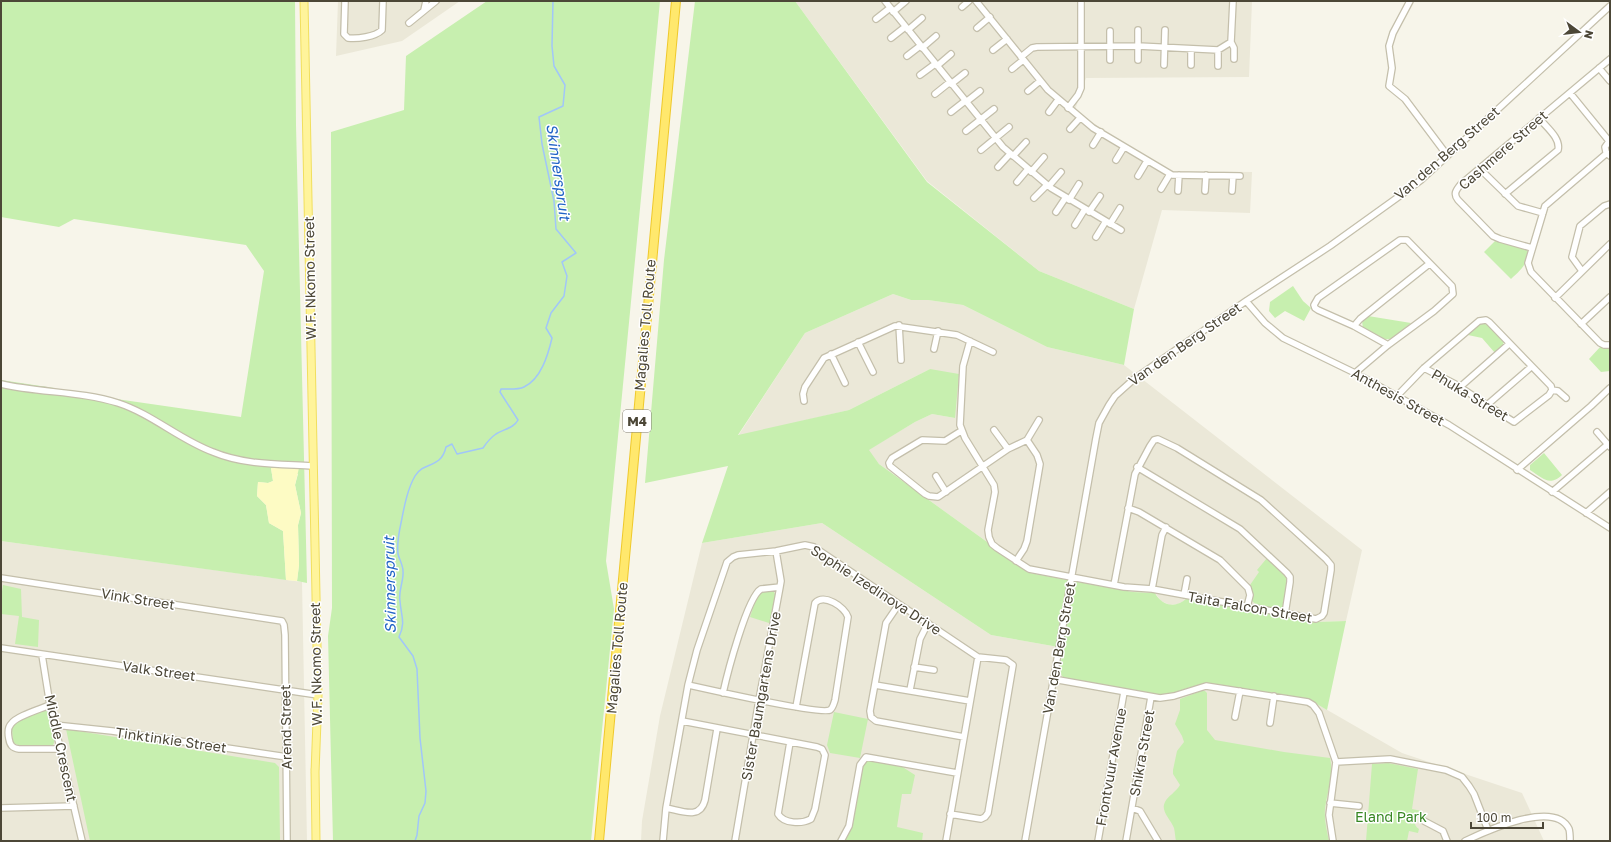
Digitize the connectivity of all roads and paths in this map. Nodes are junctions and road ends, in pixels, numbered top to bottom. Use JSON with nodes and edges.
{"nodes":[{"id":1,"x":304,"y":1,"type":"edge"},
{"id":2,"x":345,"y":1,"type":"edge"},
{"id":3,"x":383,"y":1,"type":"edge"},
{"id":4,"x":426,"y":1,"type":"edge"},
{"id":5,"x":436,"y":1,"type":"edge"},
{"id":6,"x":676,"y":1,"type":"edge"},
{"id":7,"x":681,"y":1,"type":"edge"},
{"id":8,"x":885,"y":1,"type":"edge"},
{"id":9,"x":906,"y":1,"type":"edge"},
{"id":10,"x":969,"y":1,"type":"edge"},
{"id":11,"x":976,"y":1,"type":"edge"},
{"id":12,"x":1081,"y":1,"type":"edge"},
{"id":13,"x":1233,"y":1,"type":"edge"},
{"id":14,"x":1410,"y":1,"type":"edge"},
{"id":15,"x":1610,"y":6,"type":"edge"},
{"id":16,"x":962,"y":7,"type":"dead end"},
{"id":17,"x":424,"y":10,"type":"junction"},
{"id":18,"x":892,"y":10,"type":"junction"},
{"id":19,"x":990,"y":17,"type":"junction"},
{"id":20,"x":922,"y":18,"type":"dead end"},
{"id":21,"x":876,"y":19,"type":"dead end"},
{"id":22,"x":409,"y":22,"type":"dead end"},
{"id":23,"x":977,"y":28,"type":"dead end"},
{"id":24,"x":907,"y":29,"type":"junction"},
{"id":25,"x":1138,"y":30,"type":"dead end"},
{"id":26,"x":1165,"y":30,"type":"dead end"},
{"id":27,"x":1110,"y":31,"type":"dead end"},
{"id":28,"x":936,"y":36,"type":"dead end"},
{"id":29,"x":891,"y":38,"type":"dead end"},
{"id":30,"x":1007,"y":38,"type":"junction"},
{"id":31,"x":1231,"y":42,"type":"junction"},
{"id":32,"x":1138,"y":46,"type":"junction"},
{"id":33,"x":921,"y":47,"type":"junction"},
{"id":34,"x":1082,"y":47,"type":"junction"},
{"id":35,"x":1110,"y":47,"type":"junction"},
{"id":36,"x":1165,"y":48,"type":"junction"},
{"id":37,"x":1191,"y":49,"type":"junction"},
{"id":38,"x":993,"y":50,"type":"dead end"},
{"id":39,"x":1218,"y":50,"type":"junction"},
{"id":40,"x":951,"y":54,"type":"dead end"},
{"id":41,"x":907,"y":56,"type":"dead end"},
{"id":42,"x":1022,"y":58,"type":"junction"},
{"id":43,"x":1234,"y":59,"type":"dead end"},
{"id":44,"x":1610,"y":59,"type":"edge"},
{"id":45,"x":1110,"y":60,"type":"dead end"},
{"id":46,"x":1138,"y":60,"type":"dead end"},
{"id":47,"x":936,"y":65,"type":"junction"},
{"id":48,"x":1164,"y":65,"type":"dead end"},
{"id":49,"x":1191,"y":66,"type":"dead end"},
{"id":50,"x":1218,"y":66,"type":"dead end"},
{"id":51,"x":1599,"y":68,"type":"junction"},
{"id":52,"x":1012,"y":70,"type":"dead end"},
{"id":53,"x":965,"y":73,"type":"dead end"},
{"id":54,"x":920,"y":75,"type":"dead end"},
{"id":55,"x":1040,"y":81,"type":"junction"},
{"id":56,"x":1610,"y":81,"type":"edge"},
{"id":57,"x":950,"y":83,"type":"junction"},
{"id":58,"x":980,"y":90,"type":"dead end"},
{"id":59,"x":1028,"y":91,"type":"dead end"},
{"id":60,"x":1570,"y":93,"type":"junction"},
{"id":61,"x":935,"y":94,"type":"dead end"},
{"id":62,"x":1058,"y":100,"type":"junction"},
{"id":63,"x":965,"y":102,"type":"junction"},
{"id":64,"x":1068,"y":108,"type":"junction"},
{"id":65,"x":994,"y":109,"type":"dead end"},
{"id":66,"x":951,"y":112,"type":"dead end"},
{"id":67,"x":1048,"y":112,"type":"dead end"},
{"id":68,"x":1080,"y":118,"type":"junction"},
{"id":69,"x":1540,"y":118,"type":"junction"},
{"id":70,"x":980,"y":120,"type":"junction"},
{"id":71,"x":1010,"y":127,"type":"dead end"},
{"id":72,"x":1070,"y":129,"type":"dead end"},
{"id":73,"x":966,"y":131,"type":"dead end"},
{"id":74,"x":1100,"y":132,"type":"junction"},
{"id":75,"x":995,"y":139,"type":"junction"},
{"id":76,"x":1609,"y":141,"type":"edge"},
{"id":77,"x":1026,"y":142,"type":"dead end"},
{"id":78,"x":1093,"y":145,"type":"dead end"},
{"id":79,"x":1124,"y":147,"type":"junction"},
{"id":80,"x":981,"y":150,"type":"dead end"},
{"id":81,"x":1608,"y":154,"type":"edge"},
{"id":82,"x":1012,"y":155,"type":"junction"},
{"id":83,"x":1447,"y":155,"type":"junction"},
{"id":84,"x":1044,"y":157,"type":"dead end"},
{"id":85,"x":1116,"y":160,"type":"dead end"},
{"id":86,"x":1147,"y":160,"type":"junction"},
{"id":87,"x":998,"y":166,"type":"dead end"},
{"id":88,"x":1480,"y":168,"type":"junction"},
{"id":89,"x":1030,"y":170,"type":"junction"},
{"id":90,"x":1061,"y":172,"type":"dead end"},
{"id":91,"x":1170,"y":174,"type":"junction"},
{"id":92,"x":1179,"y":175,"type":"junction"},
{"id":93,"x":1206,"y":175,"type":"junction"},
{"id":94,"x":1138,"y":176,"type":"dead end"},
{"id":95,"x":1232,"y":176,"type":"junction"},
{"id":96,"x":1240,"y":176,"type":"dead end"},
{"id":97,"x":1017,"y":182,"type":"dead end"},
{"id":98,"x":1079,"y":184,"type":"dead end"},
{"id":99,"x":1048,"y":186,"type":"junction"},
{"id":100,"x":1162,"y":189,"type":"dead end"},
{"id":101,"x":1178,"y":191,"type":"dead end"},
{"id":102,"x":1205,"y":191,"type":"dead end"},
{"id":103,"x":1232,"y":191,"type":"dead end"},
{"id":104,"x":1505,"y":194,"type":"junction"},
{"id":105,"x":1100,"y":196,"type":"dead end"},
{"id":106,"x":1034,"y":198,"type":"dead end"},
{"id":107,"x":1068,"y":198,"type":"junction"},
{"id":108,"x":1610,"y":204,"type":"edge"},
{"id":109,"x":1120,"y":208,"type":"dead end"},
{"id":110,"x":1088,"y":210,"type":"junction"},
{"id":111,"x":1056,"y":212,"type":"dead end"},
{"id":112,"x":1543,"y":213,"type":"junction"},
{"id":113,"x":1108,"y":223,"type":"junction"},
{"id":114,"x":1075,"y":225,"type":"dead end"},
{"id":115,"x":1121,"y":230,"type":"dead end"},
{"id":116,"x":1096,"y":237,"type":"dead end"},
{"id":117,"x":1610,"y":244,"type":"edge"},
{"id":118,"x":1532,"y":248,"type":"junction"},
{"id":119,"x":1429,"y":264,"type":"junction"},
{"id":120,"x":1582,"y":271,"type":"junction"},
{"id":121,"x":1610,"y":297,"type":"edge"},
{"id":122,"x":1555,"y":298,"type":"junction"},
{"id":123,"x":1246,"y":301,"type":"junction"},
{"id":124,"x":1581,"y":324,"type":"junction"},
{"id":125,"x":899,"y":325,"type":"junction"},
{"id":126,"x":1354,"y":326,"type":"junction"},
{"id":127,"x":938,"y":331,"type":"junction"},
{"id":128,"x":970,"y":341,"type":"junction"},
{"id":129,"x":858,"y":342,"type":"junction"},
{"id":130,"x":1509,"y":344,"type":"junction"},
{"id":131,"x":1388,"y":345,"type":"junction"},
{"id":132,"x":1610,"y":345,"type":"edge"},
{"id":133,"x":934,"y":349,"type":"dead end"},
{"id":134,"x":993,"y":352,"type":"dead end"},
{"id":135,"x":831,"y":354,"type":"junction"},
{"id":136,"x":901,"y":360,"type":"dead end"},
{"id":137,"x":1531,"y":366,"type":"junction"},
{"id":138,"x":1424,"y":368,"type":"junction"},
{"id":139,"x":873,"y":372,"type":"dead end"},
{"id":140,"x":1355,"y":373,"type":"junction"},
{"id":141,"x":845,"y":383,"type":"dead end"},
{"id":142,"x":1,"y":384,"type":"edge"},
{"id":143,"x":1460,"y":387,"type":"junction"},
{"id":144,"x":1610,"y":388,"type":"edge"},
{"id":145,"x":1552,"y":390,"type":"junction"},
{"id":146,"x":1397,"y":396,"type":"junction"},
{"id":147,"x":1566,"y":398,"type":"dead end"},
{"id":148,"x":804,"y":401,"type":"dead end"},
{"id":149,"x":1487,"y":406,"type":"junction"},
{"id":150,"x":1039,"y":420,"type":"dead end"},
{"id":151,"x":961,"y":430,"type":"junction"},
{"id":152,"x":994,"y":430,"type":"dead end"},
{"id":153,"x":1597,"y":432,"type":"dead end"},
{"id":154,"x":1027,"y":440,"type":"junction"},
{"id":155,"x":1609,"y":446,"type":"edge"},
{"id":156,"x":1008,"y":449,"type":"junction"},
{"id":157,"x":312,"y":466,"type":"junction"},
{"id":158,"x":1137,"y":467,"type":"junction"},
{"id":159,"x":983,"y":468,"type":"junction"},
{"id":160,"x":1517,"y":470,"type":"junction"},
{"id":161,"x":936,"y":476,"type":"dead end"},
{"id":162,"x":946,"y":492,"type":"junction"},
{"id":163,"x":1552,"y":492,"type":"junction"},
{"id":164,"x":1610,"y":492,"type":"edge"},
{"id":165,"x":1128,"y":508,"type":"junction"},
{"id":166,"x":1586,"y":513,"type":"junction"},
{"id":167,"x":1166,"y":527,"type":"junction"},
{"id":168,"x":1610,"y":528,"type":"edge"},
{"id":169,"x":776,"y":551,"type":"junction"},
{"id":170,"x":1016,"y":561,"type":"junction"},
{"id":171,"x":1,"y":578,"type":"edge"},
{"id":172,"x":1071,"y":578,"type":"junction"},
{"id":173,"x":1187,"y":579,"type":"dead end"},
{"id":174,"x":1114,"y":585,"type":"junction"},
{"id":175,"x":780,"y":587,"type":"junction"},
{"id":176,"x":1152,"y":589,"type":"junction"},
{"id":177,"x":1184,"y":595,"type":"junction"},
{"id":178,"x":900,"y":604,"type":"junction"},
{"id":179,"x":1247,"y":607,"type":"junction"},
{"id":180,"x":1285,"y":614,"type":"junction"},
{"id":181,"x":275,"y":619,"type":"joint"},
{"id":182,"x":928,"y":623,"type":"junction"},
{"id":183,"x":1,"y":648,"type":"edge"},
{"id":184,"x":42,"y":655,"type":"junction"},
{"id":185,"x":978,"y":657,"type":"junction"},
{"id":186,"x":914,"y":667,"type":"junction"},
{"id":187,"x":934,"y":670,"type":"dead end"},
{"id":188,"x":1053,"y":679,"type":"junction"},
{"id":189,"x":688,"y":685,"type":"junction"},
{"id":190,"x":875,"y":685,"type":"junction"},
{"id":191,"x":910,"y":690,"type":"junction"},
{"id":192,"x":285,"y":691,"type":"junction"},
{"id":193,"x":1240,"y":691,"type":"junction"},
{"id":194,"x":1124,"y":692,"type":"junction"},
{"id":195,"x":723,"y":693,"type":"junction"},
{"id":196,"x":315,"y":694,"type":"junction"},
{"id":197,"x":1274,"y":696,"type":"junction"},
{"id":198,"x":1151,"y":697,"type":"junction"},
{"id":199,"x":759,"y":700,"type":"junction"},
{"id":200,"x":970,"y":701,"type":"junction"},
{"id":201,"x":50,"y":705,"type":"junction"},
{"id":202,"x":796,"y":707,"type":"junction"},
{"id":203,"x":1235,"y":717,"type":"dead end"},
{"id":204,"x":682,"y":721,"type":"junction"},
{"id":205,"x":1270,"y":723,"type":"dead end"},
{"id":206,"x":55,"y":725,"type":"junction"},
{"id":207,"x":717,"y":729,"type":"junction"},
{"id":208,"x":753,"y":735,"type":"junction"},
{"id":209,"x":964,"y":737,"type":"junction"},
{"id":210,"x":790,"y":742,"type":"junction"},
{"id":211,"x":60,"y":749,"type":"junction"},
{"id":212,"x":287,"y":757,"type":"junction"},
{"id":213,"x":1336,"y":762,"type":"junction"},
{"id":214,"x":957,"y":773,"type":"junction"},
{"id":215,"x":1330,"y":803,"type":"junction"},
{"id":216,"x":74,"y":806,"type":"junction"},
{"id":217,"x":1359,"y":806,"type":"dead end"},
{"id":218,"x":1,"y":808,"type":"edge"},
{"id":219,"x":666,"y":808,"type":"junction"},
{"id":220,"x":1132,"y":808,"type":"junction"},
{"id":221,"x":950,"y":814,"type":"junction"},
{"id":222,"x":1424,"y":821,"type":"dead end"},
{"id":223,"x":1488,"y":830,"type":"junction"},
{"id":224,"x":82,"y":841,"type":"edge"},
{"id":225,"x":287,"y":841,"type":"edge"},
{"id":226,"x":316,"y":841,"type":"edge"},
{"id":227,"x":599,"y":841,"type":"edge"},
{"id":228,"x":604,"y":841,"type":"edge"},
{"id":229,"x":663,"y":841,"type":"edge"},
{"id":230,"x":735,"y":841,"type":"edge"},
{"id":231,"x":841,"y":841,"type":"edge"},
{"id":232,"x":946,"y":841,"type":"edge"},
{"id":233,"x":1025,"y":841,"type":"edge"},
{"id":234,"x":1098,"y":841,"type":"edge"},
{"id":235,"x":1126,"y":841,"type":"edge"},
{"id":236,"x":1158,"y":841,"type":"edge"},
{"id":237,"x":1333,"y":841,"type":"edge"},
{"id":238,"x":1447,"y":841,"type":"edge"},
{"id":239,"x":1466,"y":841,"type":"edge"},
{"id":240,"x":1570,"y":841,"type":"edge"}],
"edges":[{"from":1,"to":157,"type":"main road","name":"W.F. Nkomo Street"},
{"from":2,"to":3,"type":"street"},
{"from":4,"to":17,"type":"street"},
{"from":5,"to":17,"type":"street"},
{"from":6,"to":227,"type":"highway","name":"Magalies Toll Route","number":"M4"},
{"from":7,"to":228,"type":"highway","name":"Magalies Toll Route","number":"M4"},
{"from":8,"to":18,"type":"street"},
{"from":9,"to":18,"type":"street"},
{"from":10,"to":16,"type":"street"},
{"from":11,"to":19,"type":"street"},
{"from":12,"to":34,"type":"street"},
{"from":13,"to":31,"type":"street"},
{"from":14,"to":83,"type":"street"},
{"from":15,"to":83,"type":"street","name":"Van den Berg Street"},
{"from":17,"to":22,"type":"street"},
{"from":18,"to":21,"type":"street"},
{"from":18,"to":24,"type":"street"},
{"from":19,"to":23,"type":"street"},
{"from":19,"to":30,"type":"street"},
{"from":20,"to":24,"type":"street"},
{"from":24,"to":29,"type":"street"},
{"from":24,"to":33,"type":"street"},
{"from":25,"to":32,"type":"street"},
{"from":26,"to":36,"type":"street"},
{"from":27,"to":35,"type":"street"},
{"from":28,"to":33,"type":"street"},
{"from":30,"to":38,"type":"street"},
{"from":30,"to":42,"type":"street"},
{"from":31,"to":39,"type":"street"},
{"from":31,"to":43,"type":"street"},
{"from":32,"to":35,"type":"street"},
{"from":32,"to":36,"type":"street"},
{"from":32,"to":46,"type":"street"},
{"from":33,"to":41,"type":"street"},
{"from":33,"to":47,"type":"street"},
{"from":34,"to":35,"type":"street"},
{"from":34,"to":42,"type":"street"},
{"from":34,"to":64,"type":"street"},
{"from":35,"to":45,"type":"street"},
{"from":36,"to":37,"type":"street"},
{"from":36,"to":48,"type":"street"},
{"from":37,"to":39,"type":"street"},
{"from":37,"to":49,"type":"street"},
{"from":39,"to":50,"type":"street"},
{"from":40,"to":47,"type":"street"},
{"from":42,"to":52,"type":"street"},
{"from":42,"to":55,"type":"street"},
{"from":44,"to":51,"type":"street","name":"Cashmere Street"},
{"from":47,"to":54,"type":"street"},
{"from":47,"to":57,"type":"street"},
{"from":51,"to":56,"type":"street"},
{"from":51,"to":60,"type":"street","name":"Cashmere Street"},
{"from":53,"to":57,"type":"street"},
{"from":55,"to":59,"type":"street"},
{"from":55,"to":62,"type":"street"},
{"from":57,"to":61,"type":"street"},
{"from":57,"to":63,"type":"street"},
{"from":58,"to":63,"type":"street"},
{"from":60,"to":69,"type":"street","name":"Cashmere Street"},
{"from":60,"to":76,"type":"street"},
{"from":62,"to":64,"type":"street"},
{"from":62,"to":67,"type":"street"},
{"from":63,"to":66,"type":"street"},
{"from":63,"to":70,"type":"street"},
{"from":64,"to":68,"type":"street"},
{"from":65,"to":70,"type":"street"},
{"from":68,"to":72,"type":"street"},
{"from":68,"to":74,"type":"street"},
{"from":69,"to":88,"type":"street","name":"Cashmere Street"},
{"from":69,"to":104,"type":"street"},
{"from":70,"to":73,"type":"street"},
{"from":70,"to":75,"type":"street"},
{"from":71,"to":75,"type":"street"},
{"from":74,"to":78,"type":"street"},
{"from":74,"to":79,"type":"street"},
{"from":75,"to":80,"type":"street"},
{"from":75,"to":82,"type":"street"},
{"from":76,"to":81,"type":"street"},
{"from":77,"to":82,"type":"street"},
{"from":79,"to":85,"type":"street"},
{"from":79,"to":86,"type":"street"},
{"from":81,"to":112,"type":"street"},
{"from":82,"to":87,"type":"street"},
{"from":82,"to":89,"type":"street"},
{"from":83,"to":123,"type":"street","name":"Van den Berg Street"},
{"from":84,"to":89,"type":"street"},
{"from":86,"to":91,"type":"street"},
{"from":86,"to":94,"type":"street"},
{"from":88,"to":104,"type":"street"},
{"from":88,"to":118,"type":"street","name":"Cashmere Street"},
{"from":89,"to":97,"type":"street"},
{"from":89,"to":99,"type":"street"},
{"from":90,"to":99,"type":"street"},
{"from":91,"to":92,"type":"street"},
{"from":91,"to":100,"type":"street"},
{"from":92,"to":93,"type":"street"},
{"from":92,"to":101,"type":"street"},
{"from":93,"to":95,"type":"street"},
{"from":93,"to":102,"type":"street"},
{"from":95,"to":96,"type":"street"},
{"from":95,"to":103,"type":"street"},
{"from":98,"to":107,"type":"street"},
{"from":99,"to":106,"type":"street"},
{"from":99,"to":107,"type":"street"},
{"from":104,"to":112,"type":"street"},
{"from":105,"to":110,"type":"street"},
{"from":107,"to":110,"type":"street"},
{"from":107,"to":111,"type":"street"},
{"from":108,"to":120,"type":"street"},
{"from":109,"to":113,"type":"street"},
{"from":110,"to":113,"type":"street"},
{"from":110,"to":114,"type":"street"},
{"from":112,"to":118,"type":"street"},
{"from":113,"to":115,"type":"street"},
{"from":113,"to":116,"type":"street"},
{"from":117,"to":120,"type":"street"},
{"from":118,"to":122,"type":"street"},
{"from":119,"to":126,"type":"street"},
{"from":119,"to":126,"type":"street"},
{"from":119,"to":131,"type":"street"},
{"from":120,"to":122,"type":"street"},
{"from":121,"to":124,"type":"street"},
{"from":122,"to":124,"type":"street"},
{"from":123,"to":140,"type":"street","name":"Anthesis Street"},
{"from":123,"to":172,"type":"street","name":"Van den Berg Street"},
{"from":124,"to":132,"type":"street"},
{"from":125,"to":127,"type":"street"},
{"from":125,"to":129,"type":"street"},
{"from":125,"to":136,"type":"street"},
{"from":126,"to":131,"type":"street"},
{"from":127,"to":128,"type":"street"},
{"from":127,"to":133,"type":"street"},
{"from":128,"to":134,"type":"street"},
{"from":128,"to":151,"type":"street","name":"Taita Falcon Street"},
{"from":129,"to":135,"type":"street"},
{"from":129,"to":139,"type":"street"},
{"from":130,"to":137,"type":"street","name":"Phuka Street"},
{"from":130,"to":138,"type":"street","name":"Phuka Street"},
{"from":130,"to":143,"type":"street"},
{"from":131,"to":140,"type":"street"},
{"from":135,"to":141,"type":"street"},
{"from":135,"to":148,"type":"street"},
{"from":137,"to":145,"type":"street","name":"Phuka Street"},
{"from":137,"to":149,"type":"street"},
{"from":138,"to":143,"type":"street","name":"Phuka Street"},
{"from":138,"to":146,"type":"street","name":"Phuka Street"},
{"from":140,"to":146,"type":"street","name":"Anthesis Street"},
{"from":142,"to":157,"type":"street"},
{"from":143,"to":149,"type":"street","name":"Phuka Street"},
{"from":144,"to":160,"type":"street"},
{"from":145,"to":147,"type":"street","name":"Phuka Street"},
{"from":145,"to":149,"type":"street","name":"Phuka Street"},
{"from":146,"to":160,"type":"street","name":"Anthesis Street"},
{"from":150,"to":154,"type":"street"},
{"from":151,"to":159,"type":"street","name":"Taita Falcon Street"},
{"from":151,"to":162,"type":"street"},
{"from":152,"to":156,"type":"street"},
{"from":153,"to":155,"type":"street"},
{"from":154,"to":156,"type":"street"},
{"from":154,"to":170,"type":"street"},
{"from":155,"to":163,"type":"street"},
{"from":156,"to":159,"type":"street"},
{"from":157,"to":196,"type":"main road","name":"W.F. Nkomo Street"},
{"from":158,"to":165,"type":"street","name":"Taita Falcon Street"},
{"from":158,"to":180,"type":"street"},
{"from":158,"to":180,"type":"street","name":"Taita Falcon Street"},
{"from":159,"to":162,"type":"street"},
{"from":159,"to":170,"type":"street","name":"Taita Falcon Street"},
{"from":160,"to":163,"type":"street","name":"Anthesis Street"},
{"from":161,"to":162,"type":"street"},
{"from":163,"to":166,"type":"street","name":"Anthesis Street"},
{"from":164,"to":166,"type":"street"},
{"from":165,"to":167,"type":"street"},
{"from":165,"to":174,"type":"street","name":"Taita Falcon Street"},
{"from":166,"to":168,"type":"street","name":"Anthesis Street"},
{"from":167,"to":176,"type":"street"},
{"from":167,"to":179,"type":"street"},
{"from":169,"to":175,"type":"street","name":"Sister Baumgartens Drive"},
{"from":169,"to":178,"type":"street","name":"Sophie Izedinova Drive"},
{"from":169,"to":189,"type":"street","name":"Sophie Izedinova Drive"},
{"from":170,"to":172,"type":"street","name":"Taita Falcon Street"},
{"from":171,"to":181,"type":"street","name":"Vink Street"},
{"from":172,"to":174,"type":"street","name":"Taita Falcon Street"},
{"from":172,"to":188,"type":"street","name":"Van den Berg Street"},
{"from":173,"to":177,"type":"street"},
{"from":174,"to":176,"type":"street","name":"Taita Falcon Street"},
{"from":175,"to":195,"type":"street"},
{"from":175,"to":199,"type":"street","name":"Sister Baumgartens Drive"},
{"from":176,"to":177,"type":"street","name":"Taita Falcon Street"},
{"from":177,"to":179,"type":"street","name":"Taita Falcon Street"},
{"from":178,"to":182,"type":"street","name":"Sophie Izedinova Drive"},
{"from":178,"to":190,"type":"street"},
{"from":179,"to":180,"type":"street","name":"Taita Falcon Street"},
{"from":181,"to":192,"type":"street","name":"Arend Street"},
{"from":182,"to":185,"type":"street","name":"Sophie Izedinova Drive"},
{"from":182,"to":186,"type":"street"},
{"from":183,"to":184,"type":"street","name":"Valk Street"},
{"from":184,"to":192,"type":"street","name":"Valk Street"},
{"from":184,"to":201,"type":"street","name":"Middle Crescent"},
{"from":185,"to":200,"type":"street"},
{"from":185,"to":221,"type":"street"},
{"from":186,"to":187,"type":"street"},
{"from":186,"to":191,"type":"street"},
{"from":188,"to":194,"type":"street"},
{"from":188,"to":233,"type":"street","name":"Van den Berg Street"},
{"from":189,"to":195,"type":"street"},
{"from":189,"to":204,"type":"street","name":"Sophie Izedinova Drive"},
{"from":190,"to":191,"type":"street"},
{"from":190,"to":209,"type":"street"},
{"from":191,"to":200,"type":"street"},
{"from":192,"to":196,"type":"street","name":"Valk Street"},
{"from":192,"to":212,"type":"street","name":"Arend Street"},
{"from":193,"to":197,"type":"street"},
{"from":193,"to":198,"type":"street"},
{"from":193,"to":203,"type":"street"},
{"from":194,"to":198,"type":"street"},
{"from":194,"to":234,"type":"street","name":"Frontvuur Avenue"},
{"from":195,"to":199,"type":"street"},
{"from":196,"to":226,"type":"main road","name":"W.F. Nkomo Street"},
{"from":197,"to":205,"type":"street"},
{"from":197,"to":213,"type":"street"},
{"from":198,"to":220,"type":"street","name":"Shikra Street"},
{"from":199,"to":202,"type":"street"},
{"from":199,"to":208,"type":"street","name":"Sister Baumgartens Drive"},
{"from":200,"to":209,"type":"street"},
{"from":201,"to":206,"type":"street","name":"Middle Crescent"},
{"from":201,"to":211,"type":"street"},
{"from":202,"to":202,"type":"street"},
{"from":204,"to":207,"type":"street"},
{"from":204,"to":219,"type":"street","name":"Sophie Izedinova Drive"},
{"from":206,"to":211,"type":"street","name":"Middle Crescent"},
{"from":206,"to":212,"type":"street","name":"Tinktinkie Street"},
{"from":207,"to":208,"type":"street"},
{"from":207,"to":219,"type":"street"},
{"from":208,"to":210,"type":"street"},
{"from":208,"to":230,"type":"street","name":"Sister Baumgartens Drive"},
{"from":209,"to":214,"type":"street"},
{"from":210,"to":210,"type":"street"},
{"from":211,"to":216,"type":"street","name":"Middle Crescent"},
{"from":212,"to":225,"type":"street","name":"Arend Street"},
{"from":213,"to":215,"type":"street"},
{"from":213,"to":223,"type":"street"},
{"from":214,"to":221,"type":"street"},
{"from":214,"to":231,"type":"street"},
{"from":215,"to":217,"type":"street"},
{"from":215,"to":237,"type":"street"},
{"from":216,"to":218,"type":"street"},
{"from":216,"to":224,"type":"street","name":"Middle Crescent"},
{"from":219,"to":229,"type":"street","name":"Sophie Izedinova Drive"},
{"from":220,"to":235,"type":"street","name":"Shikra Street"},
{"from":220,"to":236,"type":"street","name":"Shikra Street"},
{"from":221,"to":232,"type":"street"},
{"from":222,"to":238,"type":"street"},
{"from":223,"to":239,"type":"street"},
{"from":223,"to":240,"type":"street"}]}
